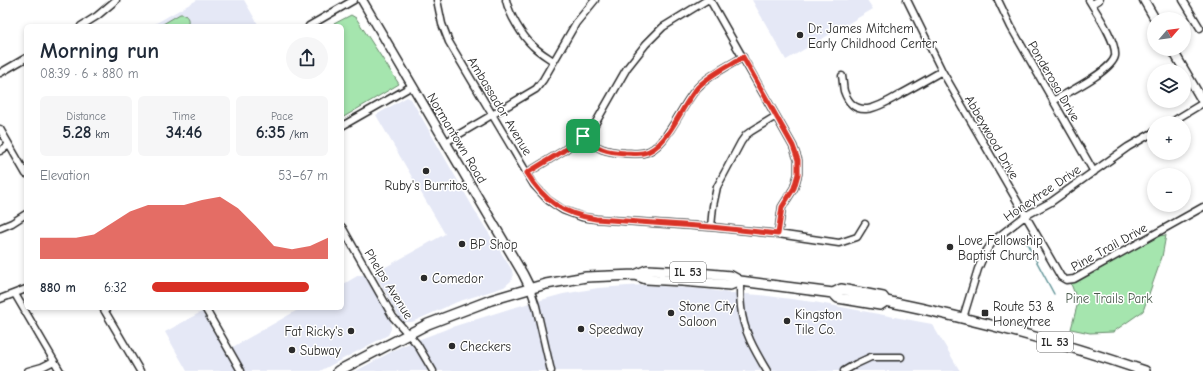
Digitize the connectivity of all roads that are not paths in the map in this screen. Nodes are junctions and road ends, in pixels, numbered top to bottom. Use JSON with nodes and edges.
{"nodes":[{"id":1,"x":116,"y":0,"type":"edge"},
{"id":2,"x":354,"y":0,"type":"edge"},
{"id":3,"x":362,"y":0,"type":"edge"},
{"id":4,"x":437,"y":0,"type":"edge"},
{"id":5,"x":506,"y":0,"type":"edge"},
{"id":6,"x":595,"y":0,"type":"edge"},
{"id":7,"x":706,"y":0,"type":"edge"},
{"id":8,"x":710,"y":0,"type":"edge"},
{"id":9,"x":907,"y":0,"type":"edge"},
{"id":10,"x":998,"y":0,"type":"edge"},
{"id":11,"x":1099,"y":0,"type":"edge"},
{"id":12,"x":1144,"y":0,"type":"edge"},
{"id":13,"x":1184,"y":0,"type":"edge"},
{"id":14,"x":1090,"y":2,"type":"edge"},
{"id":15,"x":1151,"y":12,"type":"edge"},
{"id":16,"x":84,"y":24,"type":"edge"},
{"id":17,"x":312,"y":24,"type":"edge"},
{"id":18,"x":1200,"y":28,"type":"dead end"},
{"id":19,"x":1176,"y":56,"type":"edge"},
{"id":20,"x":743,"y":57,"type":"junction"},
{"id":21,"x":24,"y":59,"type":"edge"},
{"id":22,"x":553,"y":61,"type":"junction"},
{"id":23,"x":942,"y":71,"type":"junction"},
{"id":24,"x":0,"y":73,"type":"edge"},
{"id":25,"x":842,"y":76,"type":"dead end"},
{"id":26,"x":412,"y":86,"type":"junction"},
{"id":27,"x":1053,"y":101,"type":"junction"},
{"id":28,"x":1203,"y":103,"type":"edge"},
{"id":29,"x":492,"y":115,"type":"junction"},
{"id":30,"x":776,"y":116,"type":"junction"},
{"id":31,"x":1182,"y":116,"type":"edge"},
{"id":32,"x":344,"y":125,"type":"edge"},
{"id":33,"x":0,"y":129,"type":"edge"},
{"id":34,"x":583,"y":136,"type":"junction"},
{"id":35,"x":1147,"y":136,"type":"edge"},
{"id":36,"x":446,"y":142,"type":"junction"},
{"id":37,"x":9,"y":145,"type":"junction"},
{"id":38,"x":0,"y":151,"type":"edge"},
{"id":39,"x":24,"y":171,"type":"edge"},
{"id":40,"x":1094,"y":172,"type":"junction"},
{"id":41,"x":527,"y":173,"type":"junction"},
{"id":42,"x":1203,"y":207,"type":"edge"},
{"id":43,"x":24,"y":215,"type":"edge"},
{"id":44,"x":1025,"y":216,"type":"junction"},
{"id":45,"x":865,"y":224,"type":"dead end"},
{"id":46,"x":711,"y":227,"type":"junction"},
{"id":47,"x":0,"y":228,"type":"edge"},
{"id":48,"x":344,"y":231,"type":"edge"},
{"id":49,"x":778,"y":234,"type":"junction"},
{"id":50,"x":1066,"y":280,"type":"joint"},
{"id":51,"x":740,"y":281,"type":"junction"},
{"id":52,"x":530,"y":288,"type":"junction"},
{"id":53,"x":24,"y":290,"type":"edge"},
{"id":54,"x":15,"y":294,"type":"junction"},
{"id":55,"x":0,"y":299,"type":"edge"},
{"id":56,"x":24,"y":309,"type":"edge"},
{"id":57,"x":24,"y":310,"type":"edge"},
{"id":58,"x":104,"y":310,"type":"edge"},
{"id":59,"x":206,"y":310,"type":"edge"},
{"id":60,"x":963,"y":318,"type":"junction"},
{"id":61,"x":407,"y":334,"type":"junction"},
{"id":62,"x":901,"y":357,"type":"dead end"},
{"id":63,"x":54,"y":360,"type":"junction"},
{"id":64,"x":28,"y":371,"type":"edge"},
{"id":65,"x":60,"y":371,"type":"edge"},
{"id":66,"x":140,"y":371,"type":"edge"},
{"id":67,"x":241,"y":371,"type":"edge"},
{"id":68,"x":338,"y":371,"type":"edge"},
{"id":69,"x":432,"y":371,"type":"edge"},
{"id":70,"x":550,"y":371,"type":"edge"},
{"id":71,"x":767,"y":371,"type":"edge"},
{"id":72,"x":844,"y":371,"type":"edge"},
{"id":73,"x":1145,"y":371,"type":"edge"}],
"edges":[{"from":1,"to":16,"type":"street"},
{"from":2,"to":17,"type":"street"},
{"from":3,"to":26,"type":"main road","name":"Normantown Road"},
{"from":4,"to":29,"type":"street","name":"Ambassador Avenue"},
{"from":5,"to":22,"type":"street"},
{"from":6,"to":22,"type":"street"},
{"from":7,"to":34,"type":"street"},
{"from":8,"to":20,"type":"street"},
{"from":9,"to":23,"type":"street","name":"Abbeywood Drive"},
{"from":10,"to":27,"type":"street","name":"Ponderosa Drive"},
{"from":11,"to":14,"type":"street"},
{"from":12,"to":15,"type":"main road"},
{"from":13,"to":18,"type":"street"},
{"from":14,"to":27,"type":"street"},
{"from":19,"to":28,"type":"main road"},
{"from":20,"to":30,"type":"street"},
{"from":20,"to":34,"type":"street"},
{"from":21,"to":24,"type":"street"},
{"from":22,"to":29,"type":"street"},
{"from":23,"to":25,"type":"street"},
{"from":23,"to":44,"type":"street","name":"Abbeywood Drive"},
{"from":26,"to":32,"type":"street"},
{"from":26,"to":36,"type":"main road","name":"Normantown Road"},
{"from":27,"to":40,"type":"street","name":"Ponderosa Drive"},
{"from":28,"to":31,"type":"street"},
{"from":29,"to":36,"type":"street"},
{"from":29,"to":41,"type":"street","name":"Ambassador Avenue"},
{"from":30,"to":46,"type":"street"},
{"from":30,"to":49,"type":"street"},
{"from":33,"to":37,"type":"street"},
{"from":34,"to":41,"type":"street"},
{"from":35,"to":40,"type":"street","name":"Honeytree Drive"},
{"from":36,"to":52,"type":"main road","name":"Normantown Road"},
{"from":37,"to":38,"type":"street"},
{"from":37,"to":39,"type":"street"},
{"from":40,"to":44,"type":"street","name":"Honeytree Drive"},
{"from":41,"to":46,"type":"street","name":"Ambassador Avenue"},
{"from":42,"to":50,"type":"street","name":"Pine Trail Drive"},
{"from":43,"to":47,"type":"street"},
{"from":44,"to":50,"type":"street","name":"Abbeywood Drive"},
{"from":44,"to":60,"type":"street","name":"Honeytree Drive"},
{"from":45,"to":49,"type":"street","name":"Ambassador Avenue"},
{"from":46,"to":49,"type":"street","name":"Ambassador Avenue"},
{"from":48,"to":61,"type":"street","name":"Phelps Avenue"},
{"from":51,"to":52,"type":"main road","number":"IL 53"},
{"from":51,"to":60,"type":"main road","number":"IL 53"},
{"from":51,"to":71,"type":"street"},
{"from":52,"to":61,"type":"main road","number":"IL 53"},
{"from":52,"to":70,"type":"street"},
{"from":53,"to":54,"type":"street"},
{"from":54,"to":55,"type":"street"},
{"from":54,"to":56,"type":"street"},
{"from":57,"to":63,"type":"street"},
{"from":58,"to":66,"type":"street"},
{"from":59,"to":67,"type":"street"},
{"from":60,"to":73,"type":"main road","number":"IL 53"},
{"from":61,"to":68,"type":"main road","number":"IL 53"},
{"from":61,"to":69,"type":"street","name":"Phelps Avenue"},
{"from":62,"to":72,"type":"street"},
{"from":63,"to":64,"type":"street"},
{"from":63,"to":65,"type":"street"}]}
